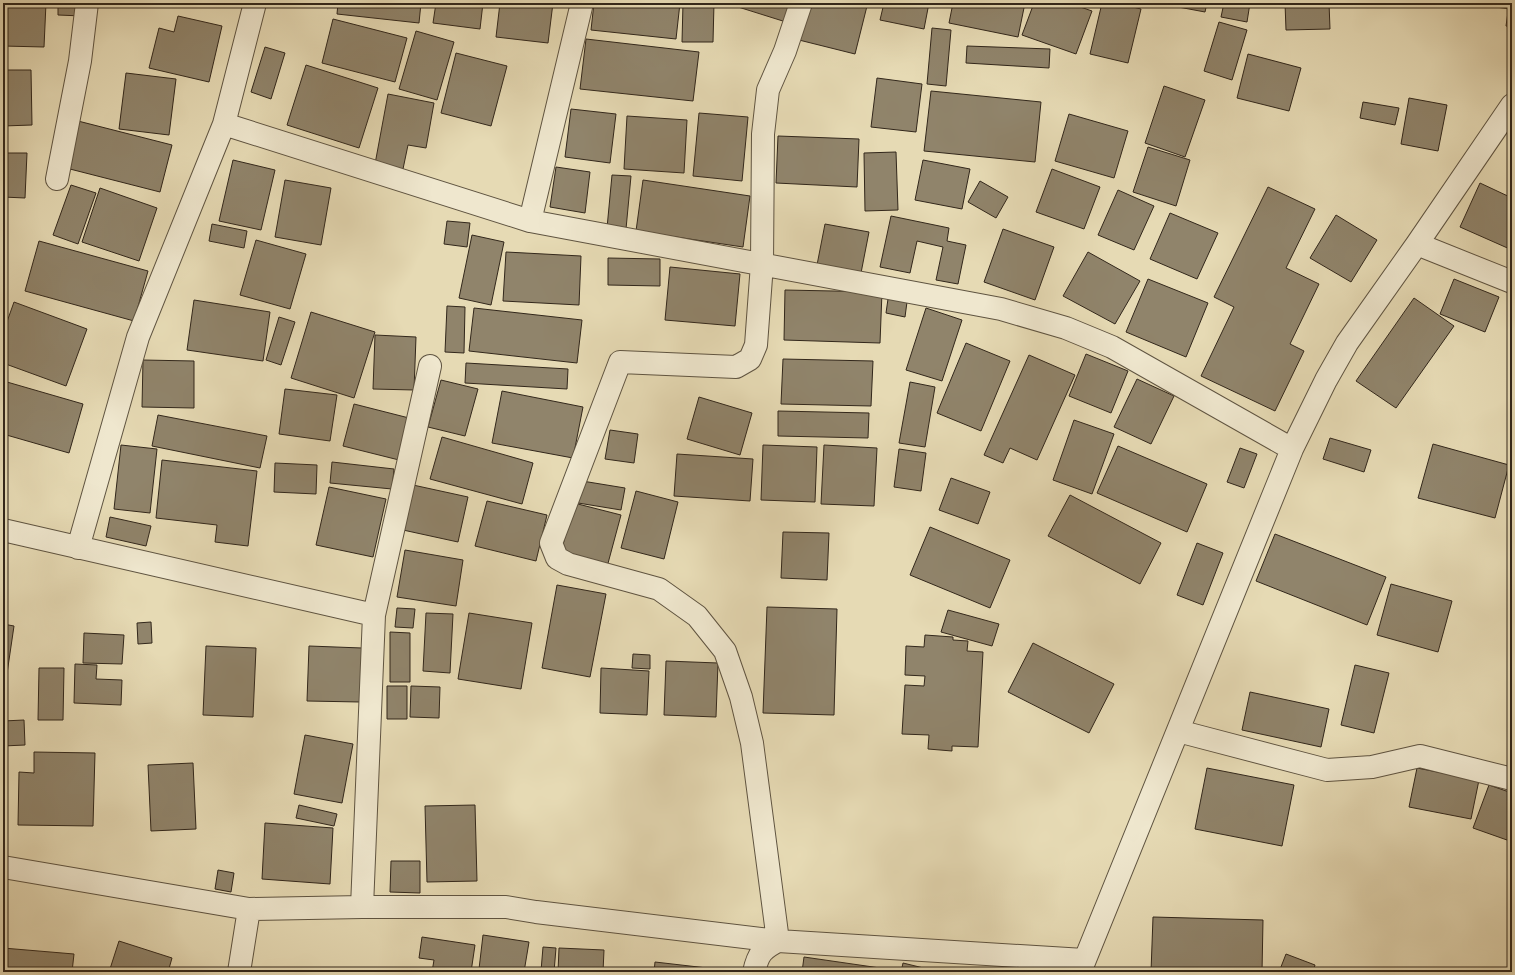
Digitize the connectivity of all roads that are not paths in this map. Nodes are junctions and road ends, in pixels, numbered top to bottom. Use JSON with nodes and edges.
{"nodes":[{"id":1,"x":87,"y":3,"type":"edge"},
{"id":2,"x":255,"y":3,"type":"edge"},
{"id":3,"x":582,"y":3,"type":"edge"},
{"id":4,"x":801,"y":3,"type":"edge"},
{"id":5,"x":1512,"y":105,"type":"edge"},
{"id":6,"x":224,"y":124,"type":"junction"},
{"id":7,"x":57,"y":179,"type":"dead end"},
{"id":8,"x":530,"y":222,"type":"junction"},
{"id":9,"x":1417,"y":244,"type":"junction"},
{"id":10,"x":762,"y":264,"type":"junction"},
{"id":11,"x":1512,"y":282,"type":"edge"},
{"id":12,"x":430,"y":366,"type":"dead end"},
{"id":13,"x":1292,"y":449,"type":"junction"},
{"id":14,"x":3,"y":530,"type":"edge"},
{"id":15,"x":78,"y":548,"type":"junction"},
{"id":16,"x":374,"y":615,"type":"junction"},
{"id":17,"x":1178,"y":731,"type":"junction"},
{"id":18,"x":1512,"y":779,"type":"edge"},
{"id":19,"x":3,"y":867,"type":"edge"},
{"id":20,"x":362,"y":906,"type":"junction"},
{"id":21,"x":249,"y":909,"type":"junction"},
{"id":22,"x":778,"y":941,"type":"junction"},
{"id":23,"x":1082,"y":966,"type":"edge"},
{"id":24,"x":239,"y":972,"type":"edge"},
{"id":25,"x":754,"y":972,"type":"edge"}],
"edges":[{"from":1,"to":7,"type":"street"},
{"from":2,"to":6,"type":"street"},
{"from":3,"to":8,"type":"street"},
{"from":4,"to":10,"type":"street"},
{"from":5,"to":9,"type":"street"},
{"from":6,"to":8,"type":"street"},
{"from":6,"to":15,"type":"street"},
{"from":8,"to":10,"type":"street"},
{"from":9,"to":11,"type":"street"},
{"from":9,"to":13,"type":"street"},
{"from":10,"to":13,"type":"street"},
{"from":10,"to":22,"type":"street"},
{"from":12,"to":16,"type":"street"},
{"from":13,"to":17,"type":"street"},
{"from":14,"to":15,"type":"street"},
{"from":15,"to":16,"type":"street"},
{"from":16,"to":20,"type":"street"},
{"from":17,"to":18,"type":"street"},
{"from":17,"to":23,"type":"street"},
{"from":19,"to":21,"type":"street"},
{"from":20,"to":21,"type":"street"},
{"from":20,"to":22,"type":"street"},
{"from":21,"to":24,"type":"street"},
{"from":22,"to":23,"type":"street"},
{"from":22,"to":25,"type":"street"}]}
